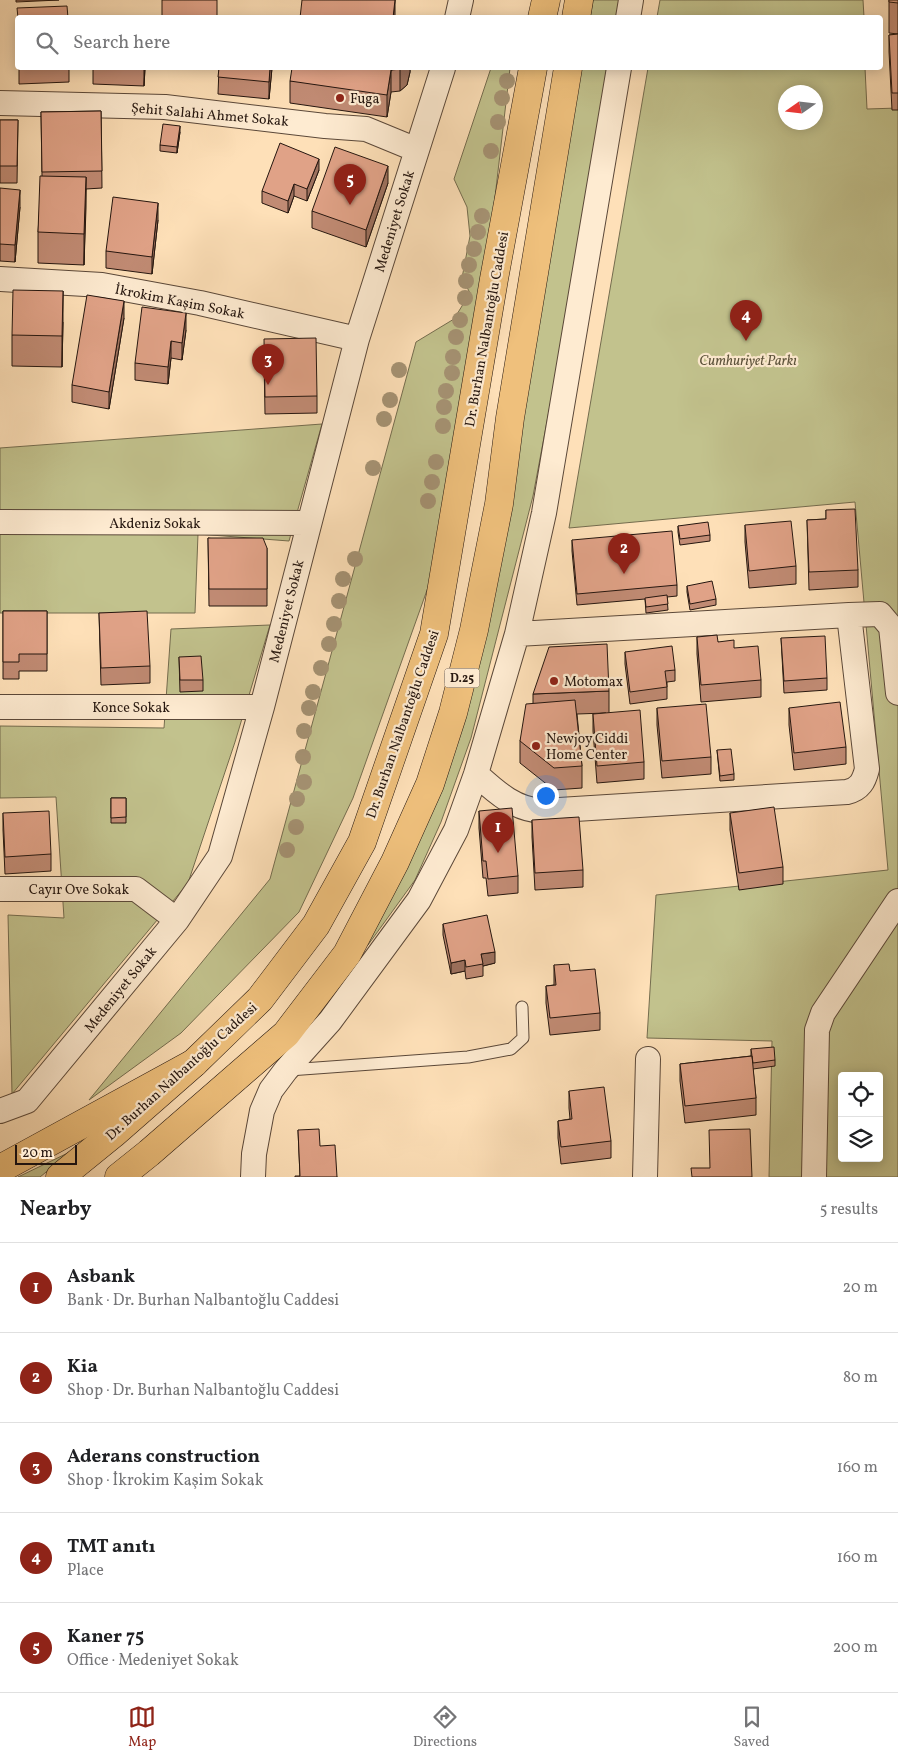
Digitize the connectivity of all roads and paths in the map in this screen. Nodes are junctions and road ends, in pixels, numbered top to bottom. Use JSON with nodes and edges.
{"nodes":[{"id":1,"x":461,"y":0,"type":"edge"},
{"id":2,"x":546,"y":0,"type":"edge"},
{"id":3,"x":580,"y":0,"type":"edge"},
{"id":4,"x":631,"y":0,"type":"edge"},
{"id":5,"x":458,"y":15,"type":"edge"},
{"id":6,"x":543,"y":15,"type":"edge"},
{"id":7,"x":577,"y":15,"type":"edge"},
{"id":8,"x":628,"y":15,"type":"edge"},
{"id":9,"x":442,"y":70,"type":"edge"},
{"id":10,"x":533,"y":70,"type":"edge"},
{"id":11,"x":568,"y":70,"type":"edge"},
{"id":12,"x":620,"y":70,"type":"edge"},
{"id":13,"x":0,"y":103,"type":"edge"},
{"id":14,"x":417,"y":150,"type":"junction"},
{"id":15,"x":0,"y":279,"type":"edge"},
{"id":16,"x":358,"y":339,"type":"junction"},
{"id":17,"x":0,"y":522,"type":"edge"},
{"id":18,"x":309,"y":524,"type":"junction"},
{"id":19,"x":849,"y":615,"type":"junction"},
{"id":20,"x":517,"y":634,"type":"junction"},
{"id":21,"x":898,"y":693,"type":"edge"},
{"id":22,"x":0,"y":707,"type":"edge"},
{"id":23,"x":262,"y":707,"type":"junction"},
{"id":24,"x":476,"y":774,"type":"junction"},
{"id":25,"x":0,"y":889,"type":"edge"},
{"id":26,"x":898,"y":901,"type":"edge"},
{"id":27,"x":177,"y":920,"type":"junction"},
{"id":28,"x":522,"y":1007,"type":"dead end"},
{"id":29,"x":648,"y":1059,"type":"dead end"},
{"id":30,"x":194,"y":1063,"type":"junction"},
{"id":31,"x":286,"y":1070,"type":"junction"},
{"id":32,"x":0,"y":1111,"type":"edge"},
{"id":33,"x":0,"y":1169,"type":"edge"},
{"id":34,"x":60,"y":1177,"type":"edge"},
{"id":35,"x":119,"y":1177,"type":"edge"},
{"id":36,"x":254,"y":1177,"type":"edge"},
{"id":37,"x":645,"y":1177,"type":"edge"},
{"id":38,"x":814,"y":1177,"type":"edge"}],
"edges":[{"from":1,"to":5,"type":"street"},
{"from":2,"to":6,"type":"main road"},
{"from":3,"to":7,"type":"main road"},
{"from":4,"to":8,"type":"street"},
{"from":9,"to":14,"type":"street","name":"Medeniyet Sokak"},
{"from":10,"to":30,"type":"main road","name":"Dr. Burhan Nalbantoğlu Caddesi"},
{"from":11,"to":35,"type":"main road","number":"D.25"},
{"from":12,"to":20,"type":"street"},
{"from":13,"to":14,"type":"street","name":"Şehit Salahi Ahmet Sokak"},
{"from":14,"to":16,"type":"street","name":"Medeniyet Sokak"},
{"from":15,"to":16,"type":"street","name":"İkrokim Kaşim Sokak"},
{"from":16,"to":18,"type":"street","name":"Medeniyet Sokak"},
{"from":17,"to":18,"type":"street","name":"Akdeniz Sokak"},
{"from":18,"to":23,"type":"street","name":"Medeniyet Sokak"},
{"from":19,"to":20,"type":"street"},
{"from":19,"to":21,"type":"street"},
{"from":19,"to":24,"type":"street"},
{"from":20,"to":24,"type":"street"},
{"from":22,"to":23,"type":"street","name":"Konce Sokak"},
{"from":23,"to":27,"type":"street","name":"Medeniyet Sokak"},
{"from":24,"to":31,"type":"street"},
{"from":25,"to":27,"type":"street","name":"Cayır Ove Sokak"},
{"from":26,"to":38,"type":"street"},
{"from":27,"to":32,"type":"street","name":"Medeniyet Sokak"},
{"from":28,"to":31,"type":"lane"},
{"from":29,"to":37,"type":"street"},
{"from":30,"to":33,"type":"main road"},
{"from":30,"to":34,"type":"main road","name":"Dr. Burhan Nalbantoğlu Caddesi"},
{"from":31,"to":36,"type":"street"}]}
